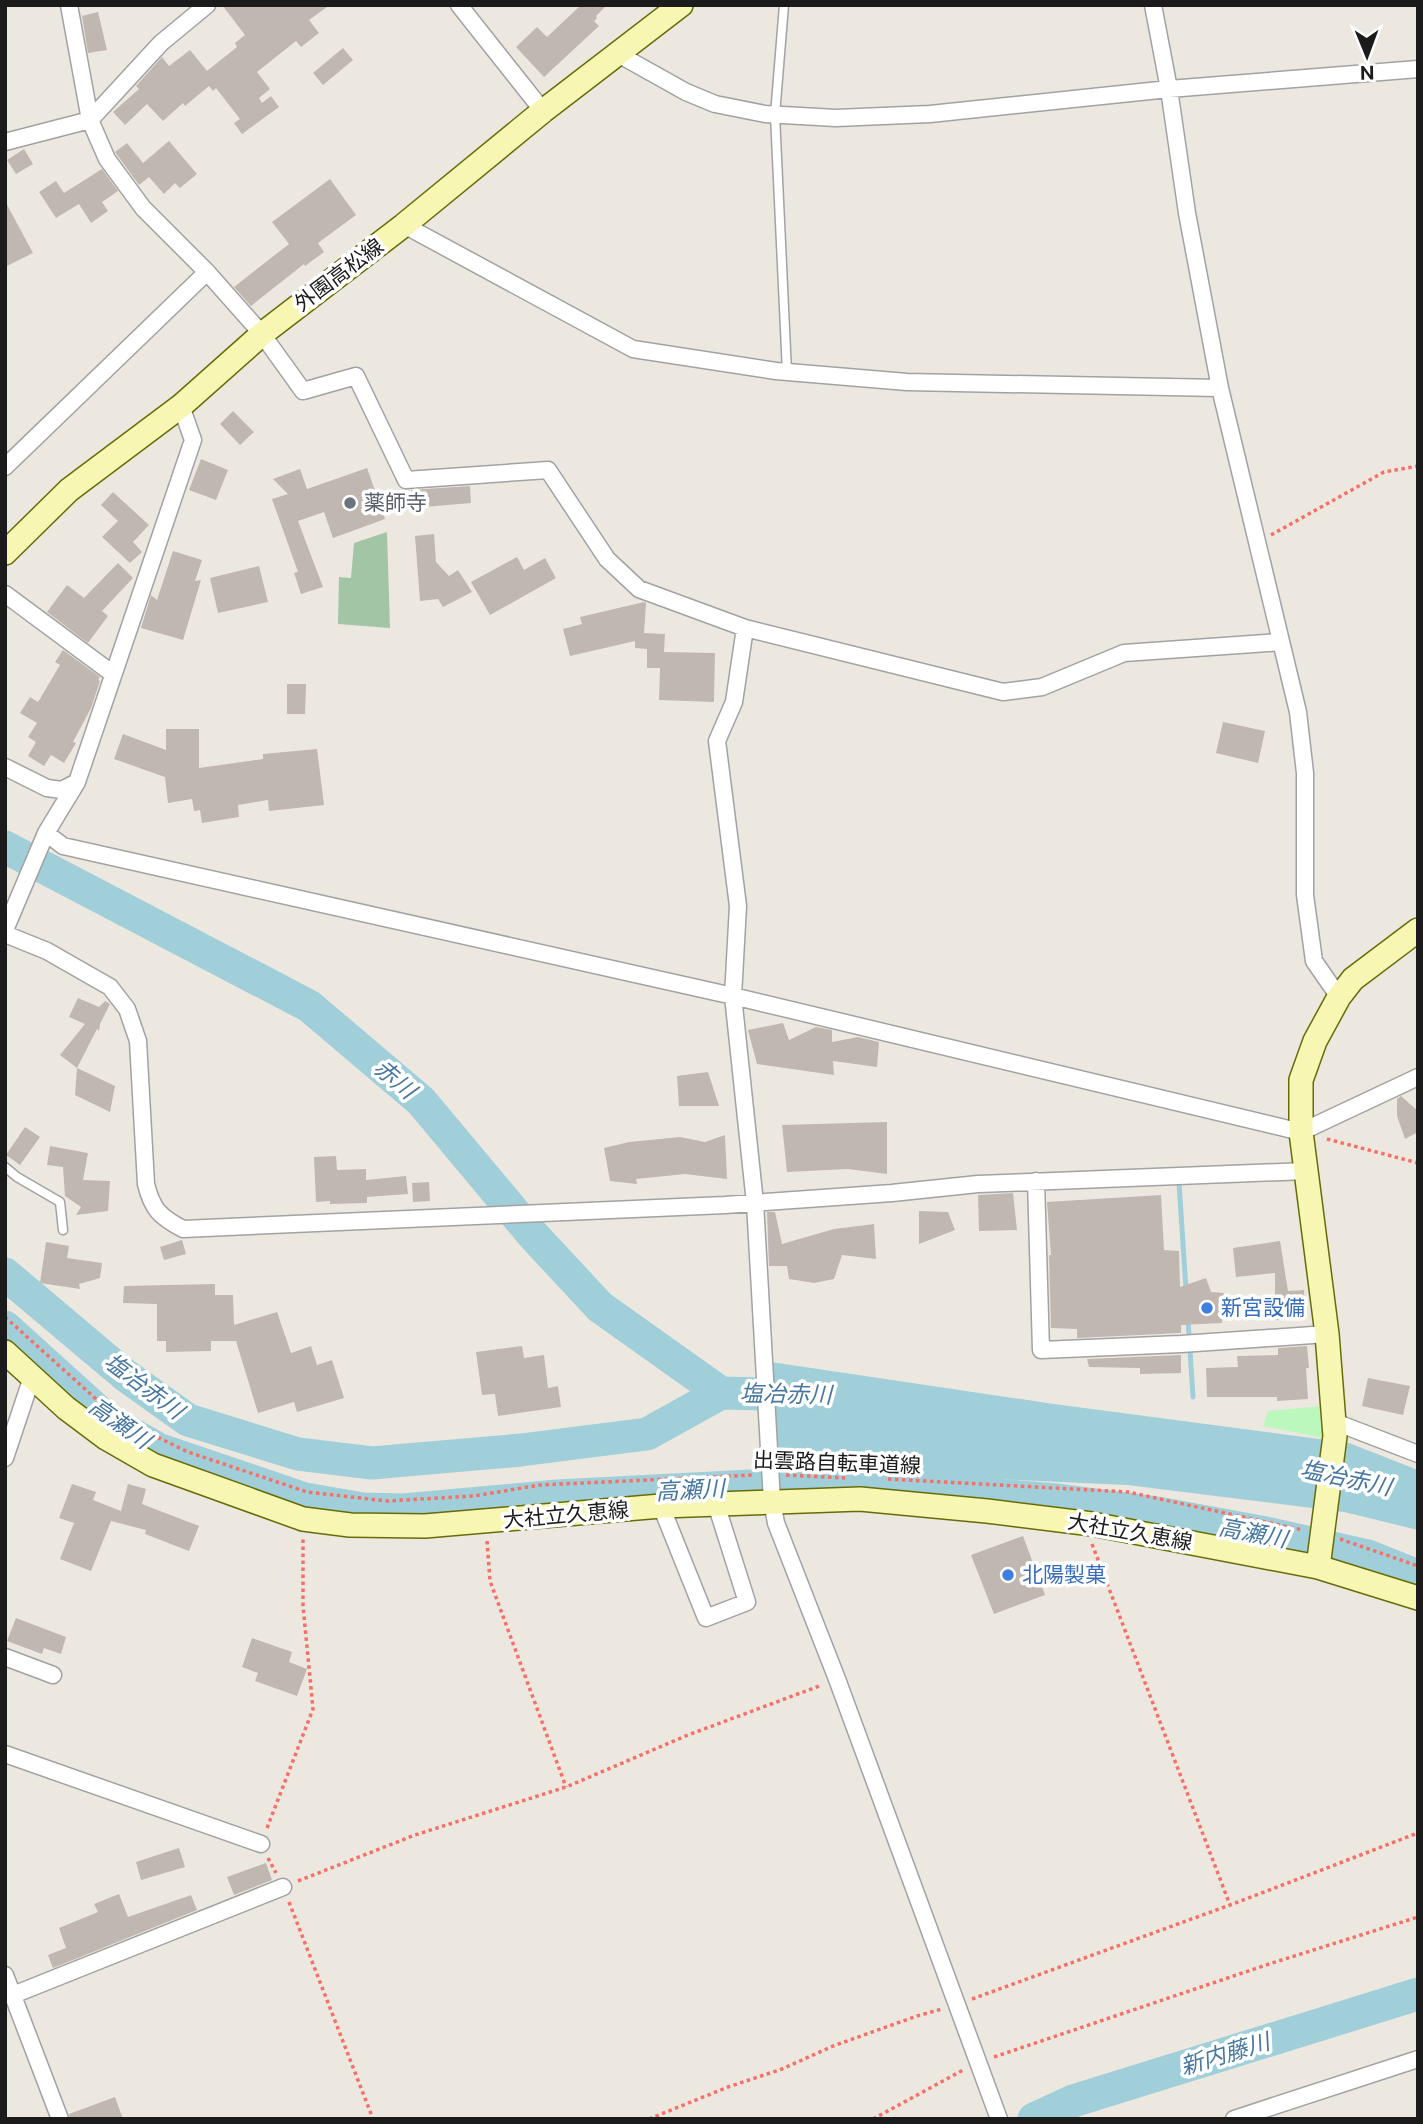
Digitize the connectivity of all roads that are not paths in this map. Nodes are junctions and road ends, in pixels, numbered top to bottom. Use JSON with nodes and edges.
{"nodes":[{"id":1,"x":69,"y":5,"type":"edge"},
{"id":2,"x":207,"y":5,"type":"edge"},
{"id":3,"x":459,"y":5,"type":"edge"},
{"id":4,"x":681,"y":5,"type":"edge"},
{"id":5,"x":784,"y":5,"type":"edge"},
{"id":6,"x":1153,"y":5,"type":"edge"},
{"id":7,"x":618,"y":54,"type":"junction"},
{"id":8,"x":1418,"y":69,"type":"edge"},
{"id":9,"x":1169,"y":89,"type":"junction"},
{"id":10,"x":543,"y":111,"type":"junction"},
{"id":11,"x":775,"y":115,"type":"junction"},
{"id":12,"x":90,"y":120,"type":"junction"},
{"id":13,"x":5,"y":142,"type":"edge"},
{"id":14,"x":404,"y":225,"type":"junction"},
{"id":15,"x":207,"y":272,"type":"junction"},
{"id":16,"x":261,"y":334,"type":"junction"},
{"id":17,"x":787,"y":372,"type":"junction"},
{"id":18,"x":1220,"y":388,"type":"junction"},
{"id":19,"x":181,"y":406,"type":"junction"},
{"id":20,"x":5,"y":467,"type":"edge"},
{"id":21,"x":5,"y":553,"type":"edge"},
{"id":22,"x":5,"y":594,"type":"edge"},
{"id":23,"x":745,"y":628,"type":"junction"},
{"id":24,"x":1281,"y":642,"type":"junction"},
{"id":25,"x":113,"y":674,"type":"junction"},
{"id":26,"x":5,"y":767,"type":"edge"},
{"id":27,"x":78,"y":782,"type":"junction"},
{"id":28,"x":46,"y":833,"type":"junction"},
{"id":29,"x":6,"y":926,"type":"edge"},
{"id":30,"x":1418,"y":930,"type":"edge"},
{"id":31,"x":733,"y":996,"type":"junction"},
{"id":32,"x":1339,"y":996,"type":"junction"},
{"id":33,"x":1418,"y":1077,"type":"edge"},
{"id":34,"x":1301,"y":1132,"type":"junction"},
{"id":35,"x":5,"y":1167,"type":"edge"},
{"id":36,"x":1306,"y":1171,"type":"junction"},
{"id":37,"x":1036,"y":1181,"type":"junction"},
{"id":38,"x":755,"y":1203,"type":"junction"},
{"id":39,"x":63,"y":1230,"type":"dead end"},
{"id":40,"x":1327,"y":1334,"type":"junction"},
{"id":41,"x":5,"y":1352,"type":"edge"},
{"id":42,"x":32,"y":1377,"type":"junction"},
{"id":43,"x":1335,"y":1429,"type":"junction"},
{"id":44,"x":1418,"y":1454,"type":"edge"},
{"id":45,"x":5,"y":1458,"type":"edge"},
{"id":46,"x":772,"y":1501,"type":"junction"},
{"id":47,"x":716,"y":1504,"type":"junction"},
{"id":48,"x":661,"y":1506,"type":"junction"},
{"id":49,"x":1318,"y":1567,"type":"junction"},
{"id":50,"x":1418,"y":1598,"type":"edge"},
{"id":51,"x":5,"y":1657,"type":"edge"},
{"id":52,"x":53,"y":1675,"type":"dead end"},
{"id":53,"x":5,"y":1754,"type":"edge"},
{"id":54,"x":261,"y":1844,"type":"road end"},
{"id":55,"x":283,"y":1887,"type":"road end"},
{"id":56,"x":5,"y":1975,"type":"edge"},
{"id":57,"x":13,"y":1995,"type":"junction"},
{"id":58,"x":1418,"y":2059,"type":"edge"},
{"id":59,"x":60,"y":2119,"type":"edge"},
{"id":60,"x":999,"y":2119,"type":"edge"},
{"id":61,"x":1234,"y":2119,"type":"edge"}],
"edges":[{"from":1,"to":12,"type":"street"},
{"from":2,"to":12,"type":"street"},
{"from":3,"to":10,"type":"street"},
{"from":4,"to":7,"type":"main road","name":"外園高松線"},
{"from":5,"to":11,"type":"lane"},
{"from":6,"to":9,"type":"street"},
{"from":7,"to":10,"type":"main road","name":"外園高松線"},
{"from":7,"to":11,"type":"street"},
{"from":8,"to":9,"type":"street"},
{"from":9,"to":11,"type":"street"},
{"from":9,"to":18,"type":"street"},
{"from":10,"to":14,"type":"main road","name":"外園高松線"},
{"from":11,"to":17,"type":"lane"},
{"from":12,"to":13,"type":"street"},
{"from":12,"to":15,"type":"street"},
{"from":14,"to":16,"type":"main road","name":"外園高松線"},
{"from":14,"to":17,"type":"street"},
{"from":15,"to":16,"type":"street"},
{"from":15,"to":20,"type":"street"},
{"from":16,"to":19,"type":"main road","name":"外園高松線"},
{"from":16,"to":23,"type":"street"},
{"from":17,"to":18,"type":"street"},
{"from":18,"to":24,"type":"street"},
{"from":19,"to":21,"type":"main road","name":"外園高松線"},
{"from":19,"to":25,"type":"street"},
{"from":22,"to":25,"type":"street"},
{"from":23,"to":24,"type":"street"},
{"from":23,"to":31,"type":"street"},
{"from":24,"to":32,"type":"street"},
{"from":25,"to":27,"type":"street"},
{"from":26,"to":27,"type":"street"},
{"from":27,"to":28,"type":"street"},
{"from":28,"to":29,"type":"street"},
{"from":28,"to":31,"type":"street"},
{"from":29,"to":38,"type":"street"},
{"from":30,"to":32,"type":"main road"},
{"from":31,"to":34,"type":"street"},
{"from":31,"to":38,"type":"street"},
{"from":32,"to":34,"type":"main road"},
{"from":33,"to":34,"type":"street"},
{"from":34,"to":36,"type":"main road"},
{"from":35,"to":39,"type":"lane"},
{"from":36,"to":37,"type":"street"},
{"from":36,"to":40,"type":"main road"},
{"from":37,"to":38,"type":"street"},
{"from":37,"to":40,"type":"street"},
{"from":38,"to":46,"type":"street"},
{"from":40,"to":43,"type":"main road"},
{"from":41,"to":42,"type":"main road","name":"大社立久恵線"},
{"from":42,"to":45,"type":"street"},
{"from":42,"to":48,"type":"main road","name":"大社立久恵線"},
{"from":43,"to":44,"type":"street"},
{"from":43,"to":49,"type":"main road"},
{"from":46,"to":47,"type":"main road","name":"大社立久恵線"},
{"from":46,"to":49,"type":"main road","name":"大社立久恵線"},
{"from":46,"to":60,"type":"street"},
{"from":47,"to":48,"type":"main road","name":"大社立久恵線"},
{"from":47,"to":48,"type":"street"},
{"from":49,"to":50,"type":"main road","name":"大社立久恵線"},
{"from":51,"to":52,"type":"street"},
{"from":53,"to":54,"type":"street"},
{"from":55,"to":57,"type":"street"},
{"from":56,"to":57,"type":"street"},
{"from":57,"to":59,"type":"street"},
{"from":58,"to":61,"type":"street"}]}
